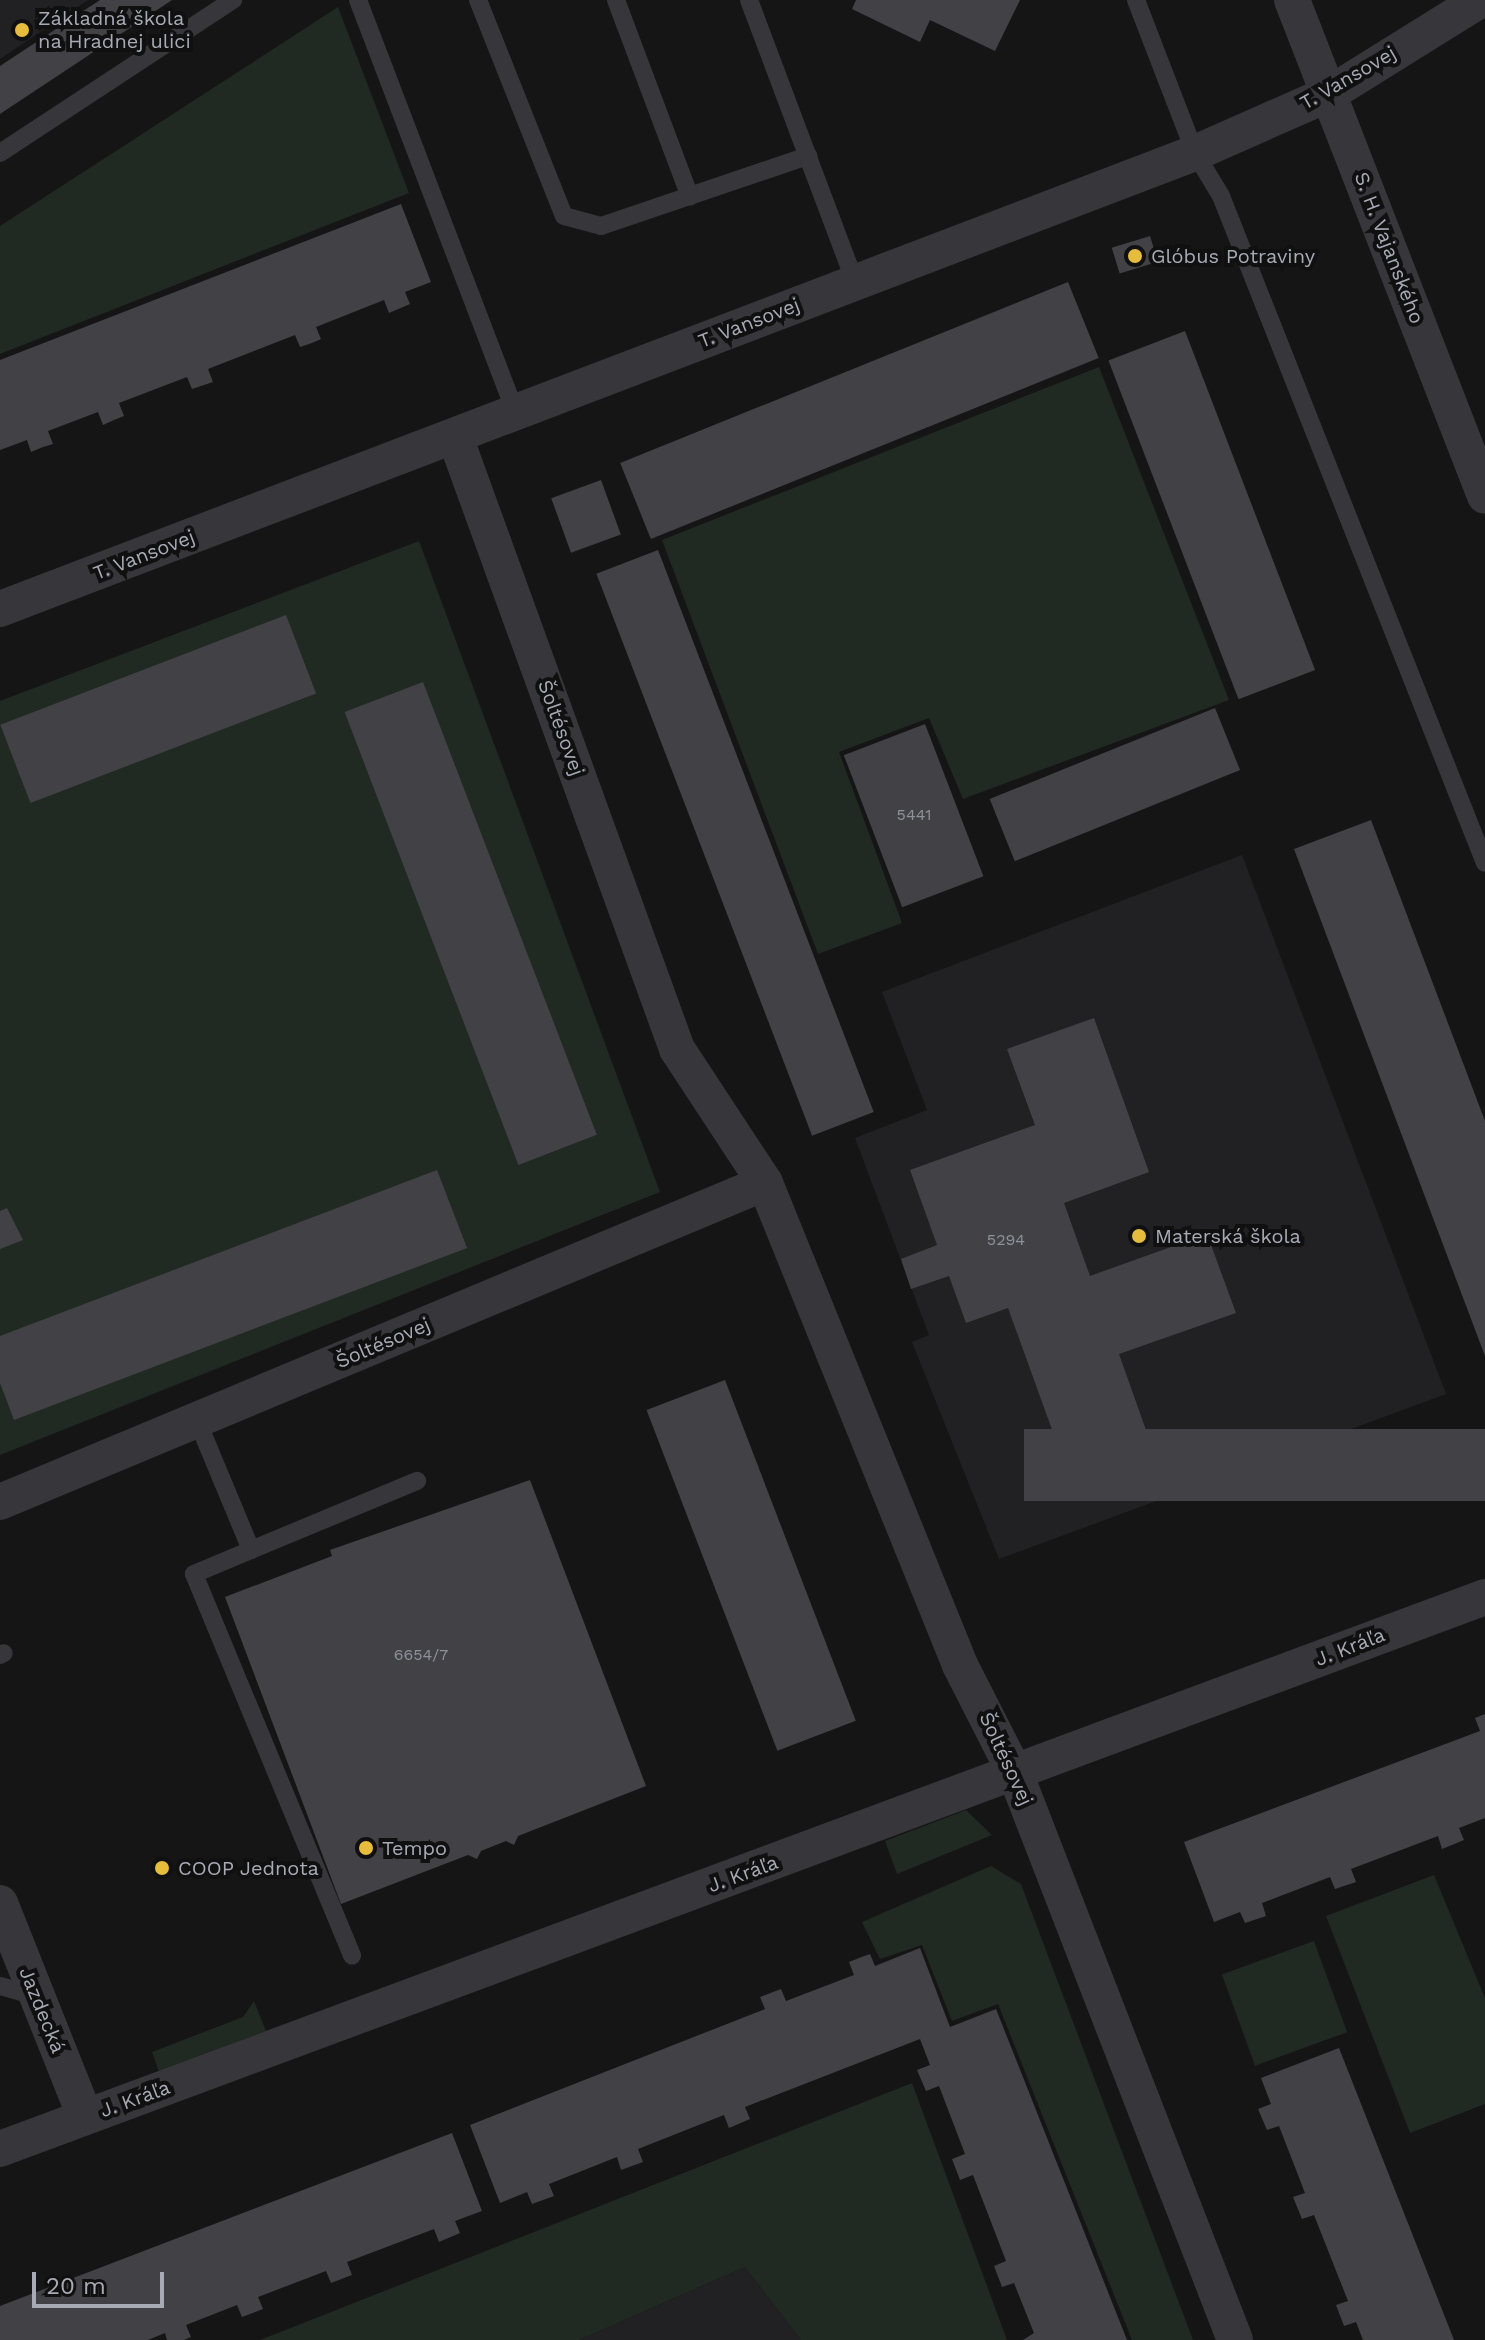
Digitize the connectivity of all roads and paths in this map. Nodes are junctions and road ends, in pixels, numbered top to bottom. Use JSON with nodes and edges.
{"nodes":[{"id":1,"x":233,"y":0,"type":"edge"},
{"id":2,"x":358,"y":0,"type":"edge"},
{"id":3,"x":478,"y":0,"type":"edge"},
{"id":4,"x":616,"y":0,"type":"edge"},
{"id":5,"x":749,"y":0,"type":"edge"},
{"id":6,"x":1136,"y":0,"type":"edge"},
{"id":7,"x":1292,"y":0,"type":"edge"},
{"id":8,"x":1480,"y":0,"type":"edge"},
{"id":9,"x":1442,"y":9,"type":"edge"},
{"id":10,"x":1329,"y":94,"type":"junction"},
{"id":11,"x":0,"y":153,"type":"edge"},
{"id":12,"x":1195,"y":153,"type":"junction"},
{"id":13,"x":808,"y":156,"type":"junction"},
{"id":14,"x":690,"y":197,"type":"junction"},
{"id":15,"x":855,"y":282,"type":"junction"},
{"id":16,"x":516,"y":413,"type":"junction"},
{"id":17,"x":455,"y":437,"type":"junction"},
{"id":18,"x":1484,"y":492,"type":"edge"},
{"id":19,"x":0,"y":609,"type":"edge"},
{"id":20,"x":1485,"y":863,"type":"edge"},
{"id":21,"x":765,"y":1183,"type":"junction"},
{"id":22,"x":197,"y":1420,"type":"junction"},
{"id":23,"x":417,"y":1481,"type":"dead end"},
{"id":24,"x":0,"y":1502,"type":"edge"},
{"id":25,"x":251,"y":1550,"type":"junction"},
{"id":26,"x":1485,"y":1597,"type":"edge"},
{"id":27,"x":1015,"y":1773,"type":"junction"},
{"id":28,"x":0,"y":1903,"type":"edge"},
{"id":29,"x":352,"y":1956,"type":"dead end"},
{"id":30,"x":0,"y":1986,"type":"edge"},
{"id":31,"x":36,"y":1996,"type":"junction"},
{"id":32,"x":85,"y":2117,"type":"junction"},
{"id":33,"x":0,"y":2149,"type":"edge"},
{"id":34,"x":1235,"y":2340,"type":"edge"}],
"edges":[{"from":1,"to":11,"type":"lane"},
{"from":2,"to":16,"type":"lane"},
{"from":3,"to":14,"type":"lane"},
{"from":4,"to":14,"type":"lane"},
{"from":5,"to":13,"type":"lane"},
{"from":6,"to":12,"type":"lane"},
{"from":7,"to":10,"type":"street","name":"S. H. Vajanského"},
{"from":8,"to":9,"type":"street","name":"T. Vansovej"},
{"from":9,"to":10,"type":"street","name":"T. Vansovej"},
{"from":10,"to":12,"type":"street","name":"T. Vansovej"},
{"from":10,"to":18,"type":"street","name":"S. H. Vajanského"},
{"from":12,"to":15,"type":"street","name":"T. Vansovej"},
{"from":12,"to":20,"type":"lane"},
{"from":13,"to":14,"type":"lane"},
{"from":13,"to":15,"type":"lane"},
{"from":15,"to":16,"type":"street","name":"T. Vansovej"},
{"from":16,"to":17,"type":"street","name":"T. Vansovej"},
{"from":17,"to":19,"type":"street","name":"T. Vansovej"},
{"from":17,"to":21,"type":"street","name":"Šoltésovej"},
{"from":21,"to":22,"type":"street","name":"Šoltésovej"},
{"from":21,"to":27,"type":"street","name":"Šoltésovej"},
{"from":22,"to":24,"type":"street","name":"Šoltésovej"},
{"from":22,"to":25,"type":"lane"},
{"from":23,"to":25,"type":"lane"},
{"from":25,"to":29,"type":"lane"},
{"from":26,"to":27,"type":"street","name":"J. Kráľa"},
{"from":27,"to":32,"type":"street","name":"J. Kráľa"},
{"from":27,"to":34,"type":"street","name":"Šoltésovej"},
{"from":28,"to":31,"type":"street","name":"Jazdecká"},
{"from":30,"to":31,"type":"lane"},
{"from":31,"to":32,"type":"street","name":"Jazdecká"},
{"from":32,"to":33,"type":"street","name":"J. Kráľa"}]}
